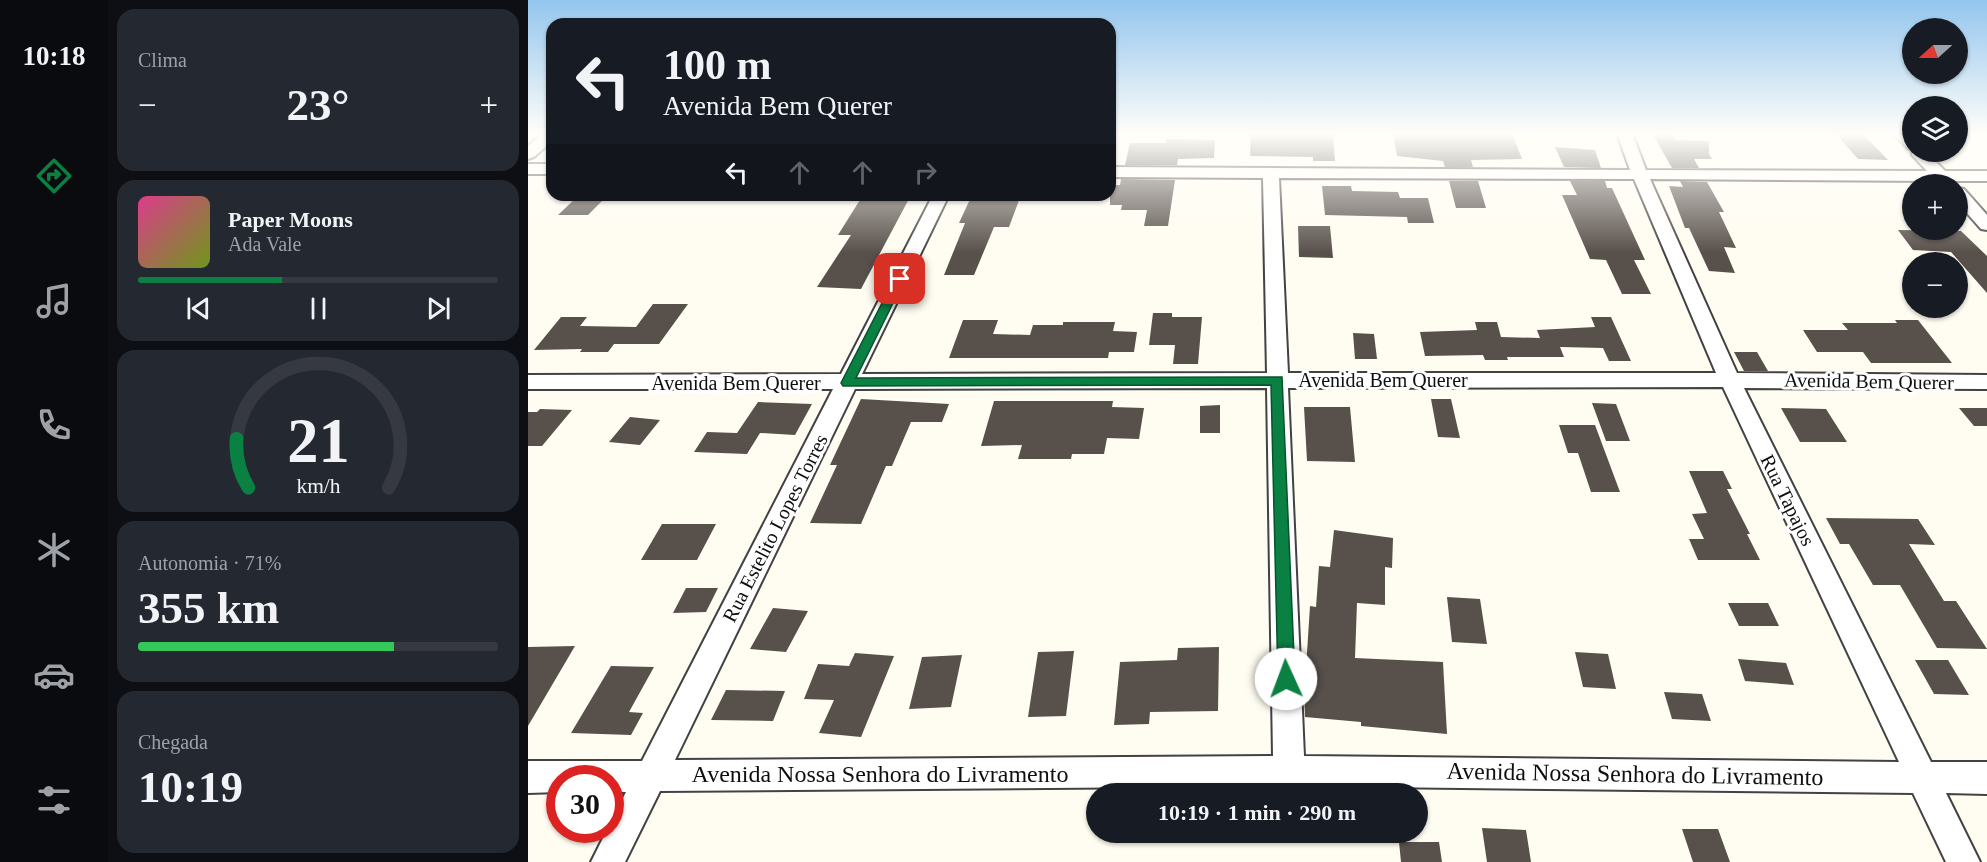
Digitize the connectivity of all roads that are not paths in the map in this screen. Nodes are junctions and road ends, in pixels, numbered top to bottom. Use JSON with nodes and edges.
{"nodes":[{"id":1,"x":1271,"y":173,"type":"edge"},
{"id":2,"x":1497,"y":173,"type":"edge"},
{"id":3,"x":1640,"y":174,"type":"junction"},
{"id":4,"x":1987,"y":176,"type":"edge"},
{"id":5,"x":1968,"y":178,"type":"edge"},
{"id":6,"x":1902,"y":179,"type":"edge"},
{"id":7,"x":939,"y":201,"type":"edge"},
{"id":8,"x":1968,"y":205,"type":"edge"},
{"id":9,"x":1987,"y":225,"type":"edge"},
{"id":10,"x":1278,"y":380,"type":"junction"},
{"id":11,"x":1730,"y":380,"type":"junction"},
{"id":12,"x":528,"y":382,"type":"edge"},
{"id":13,"x":1987,"y":382,"type":"edge"},
{"id":14,"x":847,"y":383,"type":"junction"},
{"id":15,"x":1289,"y":771,"type":"junction"},
{"id":16,"x":651,"y":776,"type":"junction"},
{"id":17,"x":528,"y":777,"type":"edge"},
{"id":18,"x":1921,"y":777,"type":"junction"},
{"id":19,"x":1987,"y":778,"type":"edge"},
{"id":20,"x":608,"y":862,"type":"edge"},
{"id":21,"x":1963,"y":862,"type":"edge"}],
"edges":[{"from":1,"to":10,"type":"street"},
{"from":2,"to":3,"type":"street"},
{"from":3,"to":6,"type":"street"},
{"from":3,"to":11,"type":"street","name":"Rua Tapajos"},
{"from":4,"to":5,"type":"street"},
{"from":7,"to":14,"type":"street","name":"Rua Estelito Lopes Torres"},
{"from":8,"to":9,"type":"street"},
{"from":10,"to":11,"type":"street","name":"Avenida Bem Querer"},
{"from":10,"to":14,"type":"street","name":"Avenida Bem Querer"},
{"from":10,"to":15,"type":"street"},
{"from":11,"to":13,"type":"street","name":"Avenida Bem Querer"},
{"from":11,"to":18,"type":"street","name":"Rua Tapajos"},
{"from":12,"to":14,"type":"street","name":"Avenida Bem Querer"},
{"from":14,"to":16,"type":"street","name":"Rua Estelito Lopes Torres"},
{"from":15,"to":16,"type":"street","name":"Avenida Nossa Senhora do Livramento"},
{"from":15,"to":18,"type":"street","name":"Avenida Nossa Senhora do Livramento"},
{"from":16,"to":17,"type":"street","name":"Avenida Nossa Senhora do Livramento"},
{"from":16,"to":20,"type":"street","name":"Rua Estelito Lopes Torres"},
{"from":18,"to":19,"type":"street","name":"Avenida Nossa Senhora do Livramento"},
{"from":18,"to":21,"type":"street","name":"Rua Tapajos"}]}
